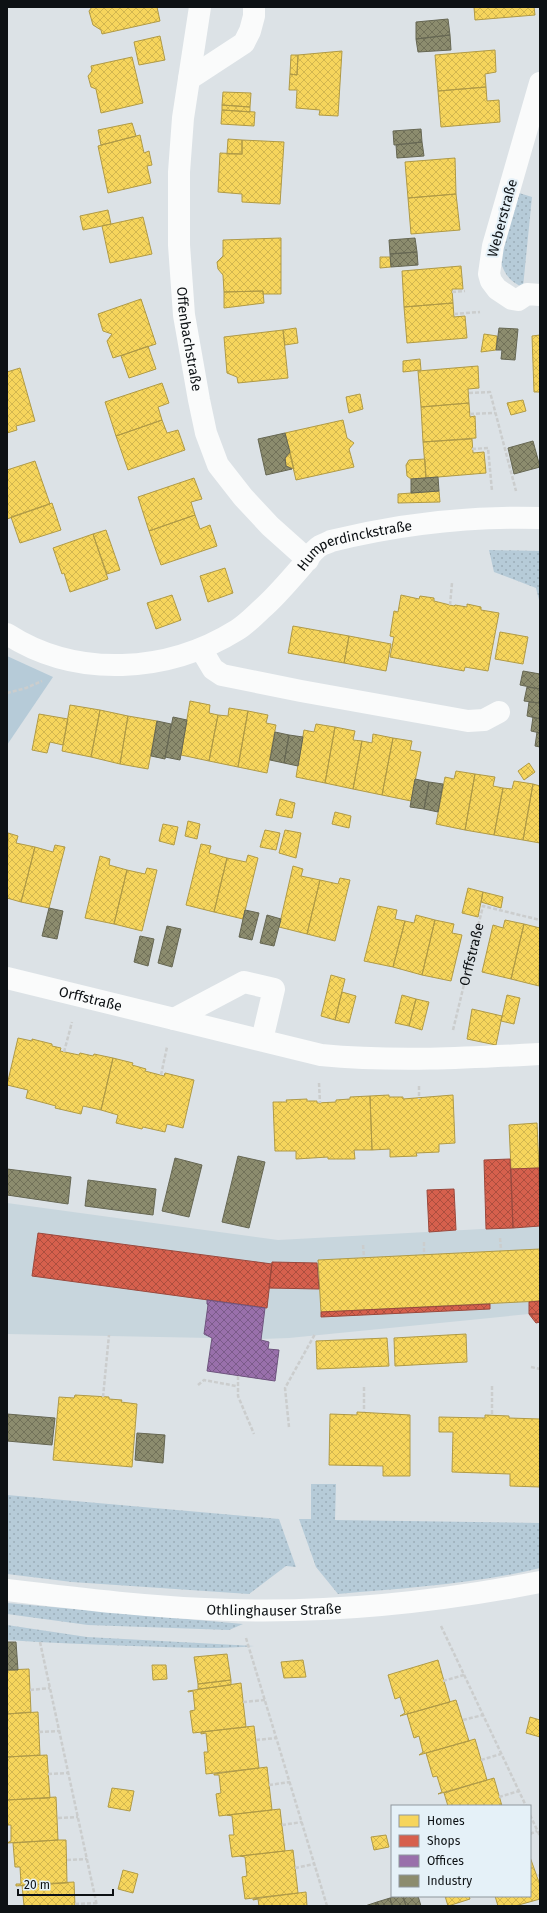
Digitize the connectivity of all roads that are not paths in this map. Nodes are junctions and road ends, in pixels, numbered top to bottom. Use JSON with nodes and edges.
{"nodes":[{"id":1,"x":200,"y":7,"type":"edge"},
{"id":2,"x":254,"y":7,"type":"edge"},
{"id":3,"x":189,"y":79,"type":"junction"},
{"id":4,"x":538,"y":94,"type":"edge"},
{"id":5,"x":540,"y":295,"type":"edge"},
{"id":6,"x":540,"y":518,"type":"edge"},
{"id":7,"x":308,"y":560,"type":"junction"},
{"id":8,"x":7,"y":634,"type":"edge"},
{"id":9,"x":202,"y":649,"type":"junction"},
{"id":10,"x":500,"y":712,"type":"dead end"},
{"id":11,"x":7,"y":978,"type":"edge"},
{"id":12,"x":174,"y":1019,"type":"junction"},
{"id":13,"x":262,"y":1040,"type":"junction"},
{"id":14,"x":532,"y":1055,"type":"edge"},
{"id":15,"x":540,"y":1582,"type":"edge"},
{"id":16,"x":7,"y":1590,"type":"edge"}],
"edges":[{"from":1,"to":3,"type":"street","name":"Offenbachstraße"},
{"from":2,"to":3,"type":"street"},
{"from":3,"to":7,"type":"street","name":"Offenbachstraße"},
{"from":4,"to":5,"type":"street","name":"Weberstraße"},
{"from":6,"to":7,"type":"street","name":"Humperdinckstraße"},
{"from":7,"to":9,"type":"street","name":"Humperdinckstraße"},
{"from":8,"to":9,"type":"street","name":"Humperdinckstraße"},
{"from":9,"to":10,"type":"street"},
{"from":11,"to":12,"type":"street","name":"Orffstraße"},
{"from":12,"to":13,"type":"street","name":"Orffstraße"},
{"from":12,"to":13,"type":"street"},
{"from":13,"to":14,"type":"street","name":"Orffstraße"},
{"from":15,"to":16,"type":"street","name":"Othlinghauser Straße"}]}
